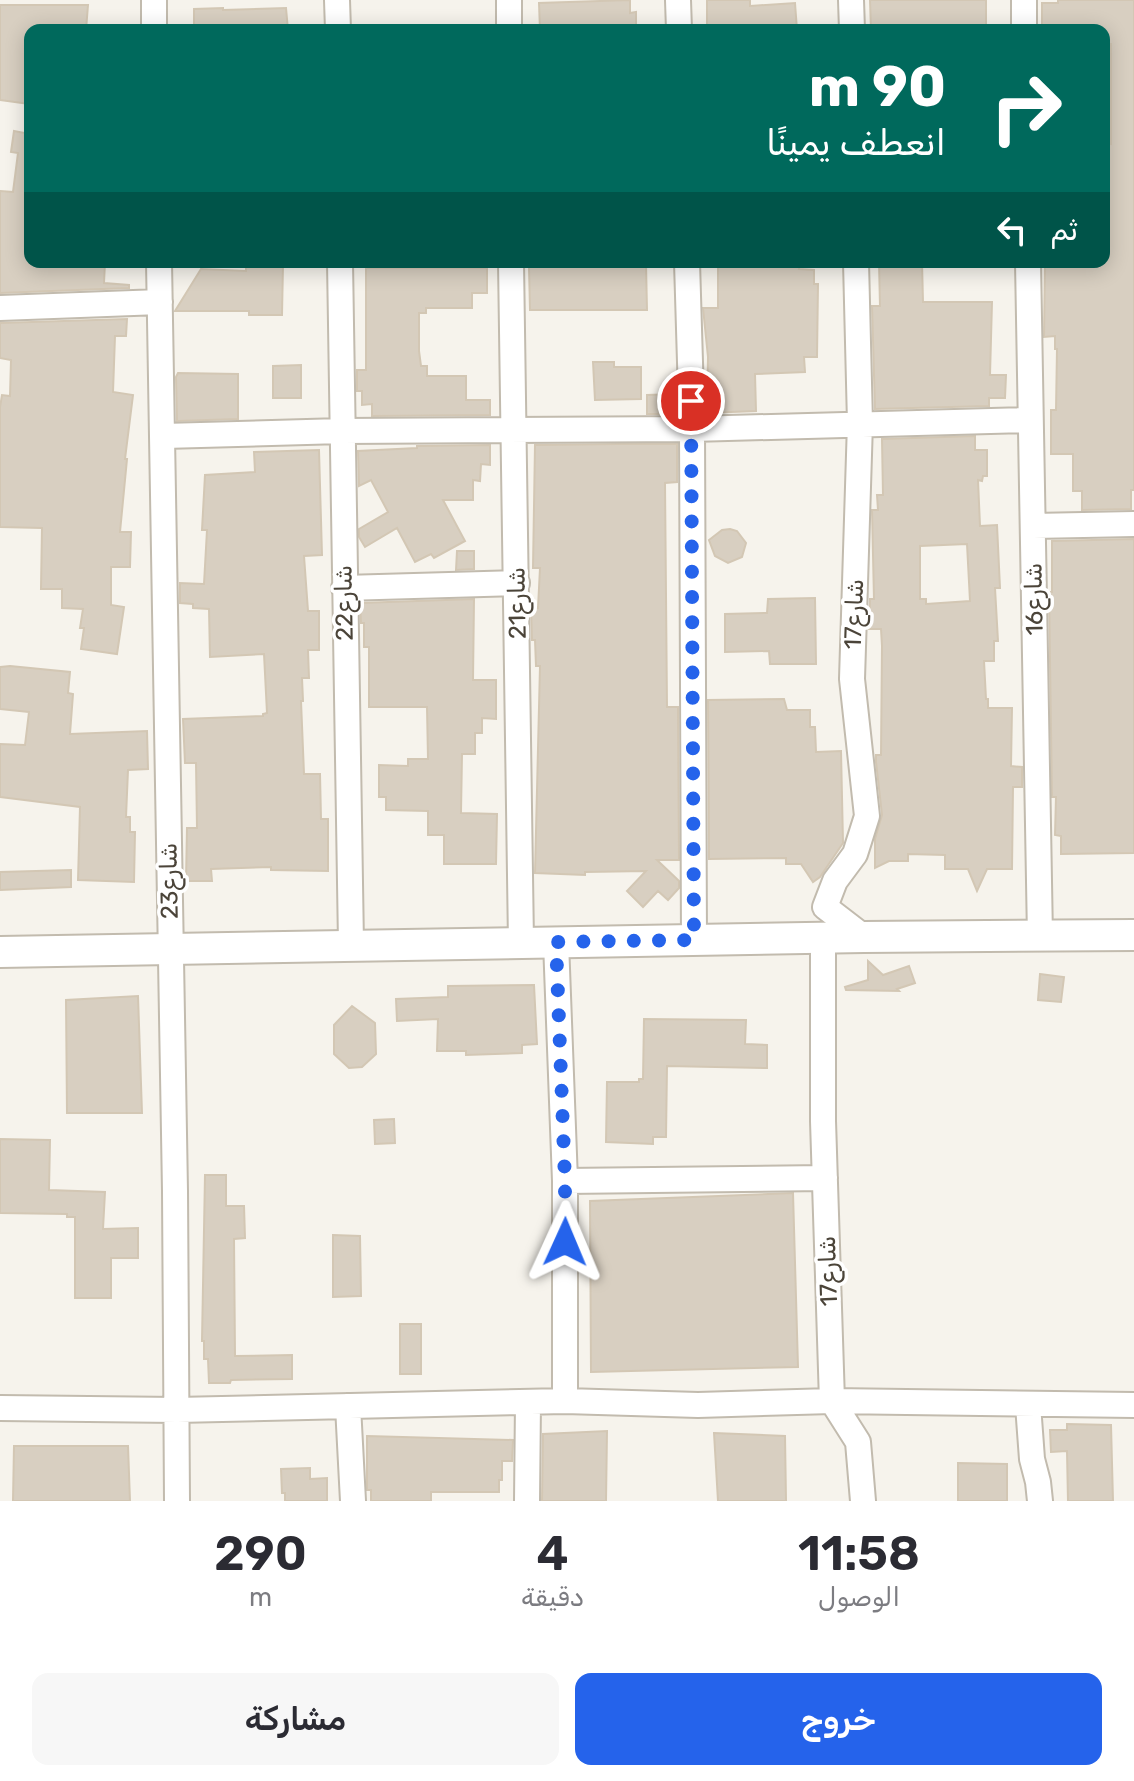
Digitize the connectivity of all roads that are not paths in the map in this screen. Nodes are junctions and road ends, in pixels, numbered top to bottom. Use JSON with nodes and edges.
{"nodes":[{"id":1,"x":154,"y":0,"type":"edge"},
{"id":2,"x":337,"y":0,"type":"edge"},
{"id":3,"x":509,"y":0,"type":"edge"},
{"id":4,"x":678,"y":0,"type":"edge"},
{"id":5,"x":851,"y":0,"type":"edge"},
{"id":6,"x":1024,"y":0,"type":"edge"},
{"id":7,"x":154,"y":24,"type":"edge"},
{"id":8,"x":338,"y":24,"type":"edge"},
{"id":9,"x":509,"y":24,"type":"edge"},
{"id":10,"x":679,"y":24,"type":"edge"},
{"id":11,"x":852,"y":24,"type":"edge"},
{"id":12,"x":1024,"y":24,"type":"edge"},
{"id":13,"x":159,"y":268,"type":"edge"},
{"id":14,"x":340,"y":268,"type":"edge"},
{"id":15,"x":511,"y":268,"type":"edge"},
{"id":16,"x":687,"y":268,"type":"edge"},
{"id":17,"x":856,"y":268,"type":"edge"},
{"id":18,"x":1028,"y":268,"type":"edge"},
{"id":19,"x":160,"y":302,"type":"junction"},
{"id":20,"x":0,"y":308,"type":"edge"},
{"id":21,"x":1030,"y":420,"type":"junction"},
{"id":22,"x":860,"y":423,"type":"junction"},
{"id":23,"x":692,"y":429,"type":"junction"},
{"id":24,"x":342,"y":431,"type":"junction"},
{"id":25,"x":512,"y":431,"type":"junction"},
{"id":26,"x":164,"y":436,"type":"junction"},
{"id":27,"x":1134,"y":524,"type":"edge"},
{"id":28,"x":1033,"y":526,"type":"junction"},
{"id":29,"x":517,"y":583,"type":"junction"},
{"id":30,"x":344,"y":588,"type":"junction"},
{"id":31,"x":1134,"y":935,"type":"edge"},
{"id":32,"x":864,"y":937,"type":"junction"},
{"id":33,"x":1040,"y":937,"type":"junction"},
{"id":34,"x":823,"y":938,"type":"junction"},
{"id":35,"x":694,"y":940,"type":"junction"},
{"id":36,"x":556,"y":942,"type":"junction"},
{"id":37,"x":521,"y":943,"type":"junction"},
{"id":38,"x":351,"y":944,"type":"junction"},
{"id":39,"x":170,"y":950,"type":"junction"},
{"id":40,"x":0,"y":952,"type":"edge"},
{"id":41,"x":825,"y":1178,"type":"junction"},
{"id":42,"x":565,"y":1181,"type":"junction"},
{"id":43,"x":565,"y":1401,"type":"junction"},
{"id":44,"x":832,"y":1401,"type":"junction"},
{"id":45,"x":528,"y":1402,"type":"junction"},
{"id":46,"x":1028,"y":1405,"type":"junction"},
{"id":47,"x":1134,"y":1405,"type":"edge"},
{"id":48,"x":348,"y":1406,"type":"junction"},
{"id":49,"x":0,"y":1408,"type":"edge"},
{"id":50,"x":177,"y":1410,"type":"junction"},
{"id":51,"x":177,"y":1501,"type":"edge"},
{"id":52,"x":353,"y":1501,"type":"edge"},
{"id":53,"x":527,"y":1501,"type":"edge"},
{"id":54,"x":863,"y":1501,"type":"edge"},
{"id":55,"x":1040,"y":1501,"type":"edge"}],
"edges":[{"from":1,"to":7,"type":"street"},
{"from":2,"to":8,"type":"street"},
{"from":3,"to":9,"type":"street"},
{"from":4,"to":10,"type":"street"},
{"from":5,"to":11,"type":"street"},
{"from":6,"to":12,"type":"street"},
{"from":13,"to":19,"type":"street","name":"شارع23"},
{"from":14,"to":24,"type":"street","name":"شارع22"},
{"from":15,"to":25,"type":"street","name":"شارع21"},
{"from":16,"to":23,"type":"street"},
{"from":17,"to":22,"type":"street","name":"شارع17"},
{"from":18,"to":21,"type":"street","name":"شارع16"},
{"from":19,"to":20,"type":"street"},
{"from":19,"to":26,"type":"street","name":"شارع23"},
{"from":21,"to":22,"type":"street"},
{"from":21,"to":28,"type":"street","name":"شارع16"},
{"from":22,"to":23,"type":"street"},
{"from":22,"to":32,"type":"street","name":"شارع17"},
{"from":23,"to":25,"type":"street"},
{"from":23,"to":35,"type":"street"},
{"from":24,"to":25,"type":"street"},
{"from":24,"to":26,"type":"street"},
{"from":24,"to":30,"type":"street","name":"شارع22"},
{"from":25,"to":29,"type":"street","name":"شارع21"},
{"from":26,"to":39,"type":"street","name":"شارع23"},
{"from":27,"to":28,"type":"street"},
{"from":28,"to":33,"type":"street","name":"شارع16"},
{"from":29,"to":30,"type":"street"},
{"from":29,"to":37,"type":"street","name":"شارع21"},
{"from":30,"to":38,"type":"street","name":"شارع22"},
{"from":31,"to":33,"type":"street"},
{"from":32,"to":33,"type":"street"},
{"from":32,"to":34,"type":"street"},
{"from":34,"to":35,"type":"street"},
{"from":34,"to":41,"type":"street","name":"شارع17"},
{"from":35,"to":36,"type":"street"},
{"from":36,"to":37,"type":"street"},
{"from":36,"to":42,"type":"street"},
{"from":37,"to":38,"type":"street"},
{"from":38,"to":39,"type":"street"},
{"from":39,"to":40,"type":"street"},
{"from":39,"to":50,"type":"street","name":"شارع23"},
{"from":41,"to":42,"type":"street"},
{"from":41,"to":44,"type":"street","name":"شارع17"},
{"from":42,"to":43,"type":"street"},
{"from":43,"to":44,"type":"street"},
{"from":43,"to":45,"type":"street"},
{"from":44,"to":46,"type":"street"},
{"from":44,"to":54,"type":"street"},
{"from":45,"to":48,"type":"street"},
{"from":45,"to":53,"type":"street"},
{"from":46,"to":47,"type":"street"},
{"from":46,"to":55,"type":"street"},
{"from":48,"to":50,"type":"street"},
{"from":48,"to":52,"type":"street"},
{"from":49,"to":50,"type":"street"},
{"from":50,"to":51,"type":"street","name":"شارع23"}]}
